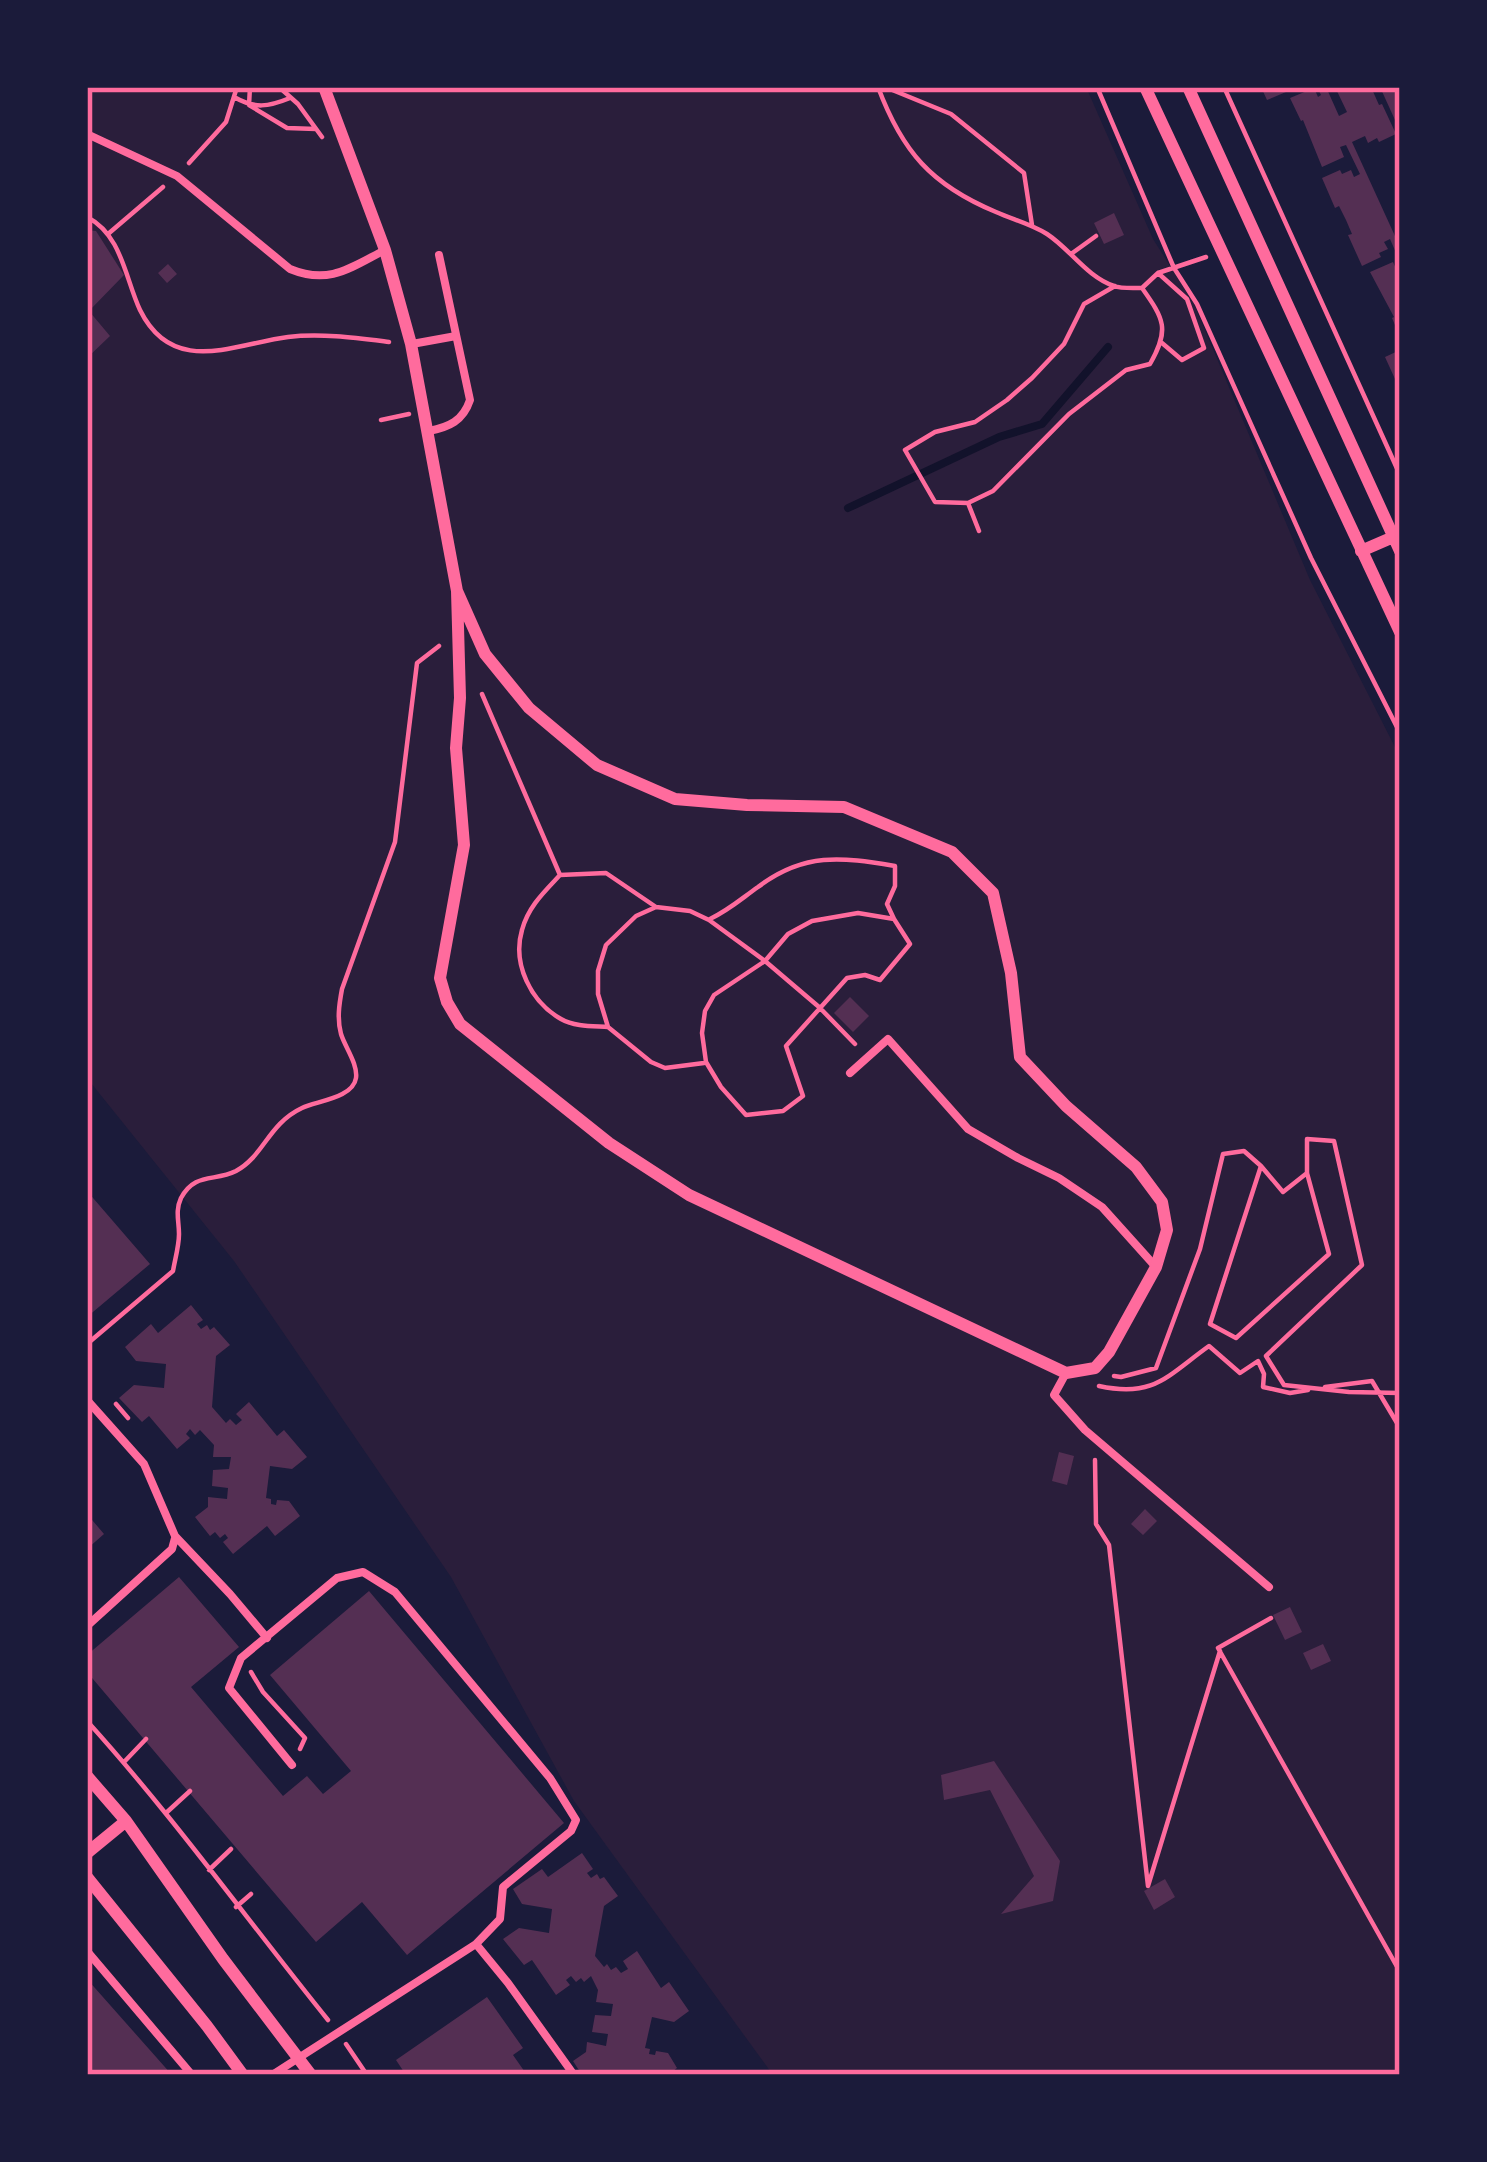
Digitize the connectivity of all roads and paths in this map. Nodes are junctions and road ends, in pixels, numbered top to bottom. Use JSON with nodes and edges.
{"nodes":[{"id":1,"x":237,"y":87,"type":"edge"},
{"id":2,"x":250,"y":87,"type":"edge"},
{"id":3,"x":278,"y":87,"type":"edge"},
{"id":4,"x":324,"y":87,"type":"edge"},
{"id":5,"x":882,"y":87,"type":"edge"},
{"id":6,"x":1097,"y":87,"type":"edge"},
{"id":7,"x":1145,"y":87,"type":"edge"},
{"id":8,"x":1188,"y":87,"type":"edge"},
{"id":9,"x":1224,"y":87,"type":"edge"},
{"id":10,"x":234,"y":97,"type":"junction"},
{"id":11,"x":290,"y":98,"type":"junction"},
{"id":12,"x":249,"y":105,"type":"junction"},
{"id":13,"x":226,"y":122,"type":"dead end"},
{"id":14,"x":316,"y":130,"type":"junction"},
{"id":15,"x":87,"y":134,"type":"edge"},
{"id":16,"x":350,"y":158,"type":"junction"},
{"id":17,"x":87,"y":217,"type":"edge"},
{"id":18,"x":1032,"y":225,"type":"junction"},
{"id":19,"x":1096,"y":236,"type":"dead end"},
{"id":20,"x":385,"y":250,"type":"junction"},
{"id":21,"x":1222,"y":251,"type":"junction"},
{"id":22,"x":1071,"y":254,"type":"junction"},
{"id":23,"x":439,"y":255,"type":"dead end"},
{"id":24,"x":1174,"y":268,"type":"junction"},
{"id":25,"x":1158,"y":273,"type":"junction"},
{"id":26,"x":1115,"y":286,"type":"junction"},
{"id":27,"x":1142,"y":288,"type":"junction"},
{"id":28,"x":456,"y":336,"type":"junction"},
{"id":29,"x":1162,"y":343,"type":"junction"},
{"id":30,"x":411,"y":344,"type":"junction"},
{"id":31,"x":415,"y":413,"type":"dead end"},
{"id":32,"x":381,"y":420,"type":"dead end"},
{"id":33,"x":429,"y":431,"type":"junction"},
{"id":34,"x":1400,"y":475,"type":"edge"},
{"id":35,"x":968,"y":503,"type":"junction"},
{"id":36,"x":979,"y":531,"type":"dead end"},
{"id":37,"x":1396,"y":535,"type":"edge"},
{"id":38,"x":1360,"y":551,"type":"junction"},
{"id":39,"x":1400,"y":551,"type":"edge"},
{"id":40,"x":457,"y":591,"type":"junction"},
{"id":41,"x":458,"y":632,"type":"junction"},
{"id":42,"x":1400,"y":632,"type":"edge"},
{"id":43,"x":482,"y":694,"type":"dead end"},
{"id":44,"x":1400,"y":734,"type":"edge"},
{"id":45,"x":560,"y":875,"type":"junction"},
{"id":46,"x":656,"y":907,"type":"junction"},
{"id":47,"x":709,"y":920,"type":"junction"},
{"id":48,"x":894,"y":920,"type":"junction"},
{"id":49,"x":765,"y":961,"type":"junction"},
{"id":50,"x":819,"y":1007,"type":"junction"},
{"id":51,"x":608,"y":1027,"type":"junction"},
{"id":52,"x":868,"y":1056,"type":"junction"},
{"id":53,"x":706,"y":1062,"type":"junction"},
{"id":54,"x":850,"y":1073,"type":"dead end"},
{"id":55,"x":1261,"y":1166,"type":"junction"},
{"id":56,"x":1307,"y":1174,"type":"junction"},
{"id":57,"x":1156,"y":1267,"type":"junction"},
{"id":58,"x":87,"y":1344,"type":"edge"},
{"id":59,"x":1066,"y":1373,"type":"junction"},
{"id":60,"x":1106,"y":1376,"type":"dead end"},
{"id":61,"x":1400,"y":1393,"type":"edge"},
{"id":62,"x":87,"y":1400,"type":"edge"},
{"id":63,"x":1400,"y":1428,"type":"edge"},
{"id":64,"x":1094,"y":1438,"type":"junction"},
{"id":65,"x":175,"y":1536,"type":"junction"},
{"id":66,"x":1269,"y":1587,"type":"dead end"},
{"id":67,"x":1271,"y":1618,"type":"dead end"},
{"id":68,"x":87,"y":1626,"type":"edge"},
{"id":69,"x":267,"y":1637,"type":"junction"},
{"id":70,"x":250,"y":1650,"type":"junction"},
{"id":71,"x":1220,"y":1651,"type":"junction"},
{"id":72,"x":87,"y":1721,"type":"edge"},
{"id":73,"x":146,"y":1739,"type":"dead end"},
{"id":74,"x":124,"y":1762,"type":"junction"},
{"id":75,"x":292,"y":1765,"type":"joint"},
{"id":76,"x":87,"y":1776,"type":"edge"},
{"id":77,"x":190,"y":1791,"type":"dead end"},
{"id":78,"x":166,"y":1813,"type":"junction"},
{"id":79,"x":126,"y":1821,"type":"junction"},
{"id":80,"x":231,"y":1849,"type":"dead end"},
{"id":81,"x":87,"y":1852,"type":"edge"},
{"id":82,"x":209,"y":1870,"type":"junction"},
{"id":83,"x":87,"y":1876,"type":"edge"},
{"id":84,"x":251,"y":1894,"type":"dead end"},
{"id":85,"x":236,"y":1906,"type":"junction"},
{"id":86,"x":476,"y":1944,"type":"junction"},
{"id":87,"x":87,"y":1951,"type":"edge"},
{"id":88,"x":1400,"y":1972,"type":"edge"},
{"id":89,"x":339,"y":2034,"type":"junction"},
{"id":90,"x":299,"y":2059,"type":"junction"},
{"id":91,"x":192,"y":2075,"type":"edge"},
{"id":92,"x":243,"y":2075,"type":"edge"},
{"id":93,"x":272,"y":2075,"type":"edge"},
{"id":94,"x":311,"y":2075,"type":"edge"},
{"id":95,"x":367,"y":2075,"type":"edge"},
{"id":96,"x":574,"y":2075,"type":"edge"}],
"edges":[{"from":1,"to":10,"type":"path"},
{"from":2,"to":12,"type":"path"},
{"from":3,"to":11,"type":"path"},
{"from":4,"to":16,"type":"street"},
{"from":5,"to":18,"type":"path"},
{"from":5,"to":18,"type":"path"},
{"from":6,"to":24,"type":"path"},
{"from":7,"to":21,"type":"street"},
{"from":8,"to":37,"type":"street"},
{"from":9,"to":34,"type":"path"},
{"from":10,"to":12,"type":"path"},
{"from":10,"to":13,"type":"path"},
{"from":11,"to":12,"type":"path"},
{"from":11,"to":14,"type":"path"},
{"from":12,"to":14,"type":"path"},
{"from":14,"to":16,"type":"path"},
{"from":15,"to":20,"type":"lane"},
{"from":16,"to":20,"type":"street"},
{"from":17,"to":30,"type":"path"},
{"from":18,"to":22,"type":"path"},
{"from":19,"to":22,"type":"path"},
{"from":20,"to":30,"type":"street"},
{"from":21,"to":24,"type":"path"},
{"from":21,"to":38,"type":"street"},
{"from":22,"to":26,"type":"path"},
{"from":23,"to":28,"type":"lane"},
{"from":24,"to":25,"type":"path"},
{"from":24,"to":44,"type":"path"},
{"from":25,"to":27,"type":"path"},
{"from":25,"to":29,"type":"path"},
{"from":26,"to":27,"type":"path"},
{"from":26,"to":35,"type":"path"},
{"from":27,"to":29,"type":"path"},
{"from":28,"to":30,"type":"lane"},
{"from":28,"to":33,"type":"lane"},
{"from":29,"to":35,"type":"path"},
{"from":30,"to":33,"type":"street"},
{"from":31,"to":32,"type":"path"},
{"from":33,"to":40,"type":"street"},
{"from":35,"to":36,"type":"path"},
{"from":37,"to":38,"type":"street"},
{"from":37,"to":39,"type":"street"},
{"from":38,"to":42,"type":"street"},
{"from":40,"to":41,"type":"street"},
{"from":40,"to":57,"type":"street"},
{"from":41,"to":58,"type":"path"},
{"from":41,"to":59,"type":"street"},
{"from":43,"to":45,"type":"path"},
{"from":45,"to":46,"type":"path"},
{"from":45,"to":51,"type":"path"},
{"from":46,"to":47,"type":"path"},
{"from":46,"to":51,"type":"path"},
{"from":47,"to":48,"type":"path"},
{"from":47,"to":49,"type":"path"},
{"from":48,"to":49,"type":"path"},
{"from":48,"to":50,"type":"path"},
{"from":49,"to":50,"type":"path"},
{"from":49,"to":53,"type":"path"},
{"from":50,"to":52,"type":"path"},
{"from":50,"to":53,"type":"path"},
{"from":51,"to":53,"type":"path"},
{"from":52,"to":54,"type":"lane"},
{"from":52,"to":57,"type":"lane"},
{"from":55,"to":56,"type":"path"},
{"from":55,"to":56,"type":"path"},
{"from":55,"to":60,"type":"path"},
{"from":56,"to":61,"type":"path"},
{"from":57,"to":59,"type":"street"},
{"from":59,"to":63,"type":"path"},
{"from":59,"to":64,"type":"lane"},
{"from":62,"to":65,"type":"lane"},
{"from":64,"to":66,"type":"lane"},
{"from":64,"to":71,"type":"path"},
{"from":65,"to":68,"type":"lane"},
{"from":65,"to":69,"type":"lane"},
{"from":67,"to":71,"type":"path"},
{"from":69,"to":70,"type":"lane"},
{"from":69,"to":86,"type":"lane"},
{"from":70,"to":75,"type":"path"},
{"from":70,"to":75,"type":"lane"},
{"from":71,"to":88,"type":"path"},
{"from":72,"to":74,"type":"path"},
{"from":73,"to":74,"type":"path"},
{"from":74,"to":78,"type":"path"},
{"from":76,"to":79,"type":"street"},
{"from":77,"to":78,"type":"path"},
{"from":78,"to":82,"type":"path"},
{"from":79,"to":81,"type":"street"},
{"from":79,"to":90,"type":"street"},
{"from":80,"to":82,"type":"path"},
{"from":82,"to":85,"type":"path"},
{"from":83,"to":92,"type":"street"},
{"from":84,"to":85,"type":"path"},
{"from":85,"to":89,"type":"path"},
{"from":86,"to":89,"type":"lane"},
{"from":86,"to":96,"type":"lane"},
{"from":87,"to":91,"type":"lane"},
{"from":89,"to":90,"type":"lane"},
{"from":89,"to":95,"type":"path"},
{"from":90,"to":93,"type":"lane"},
{"from":90,"to":94,"type":"street"}]}
